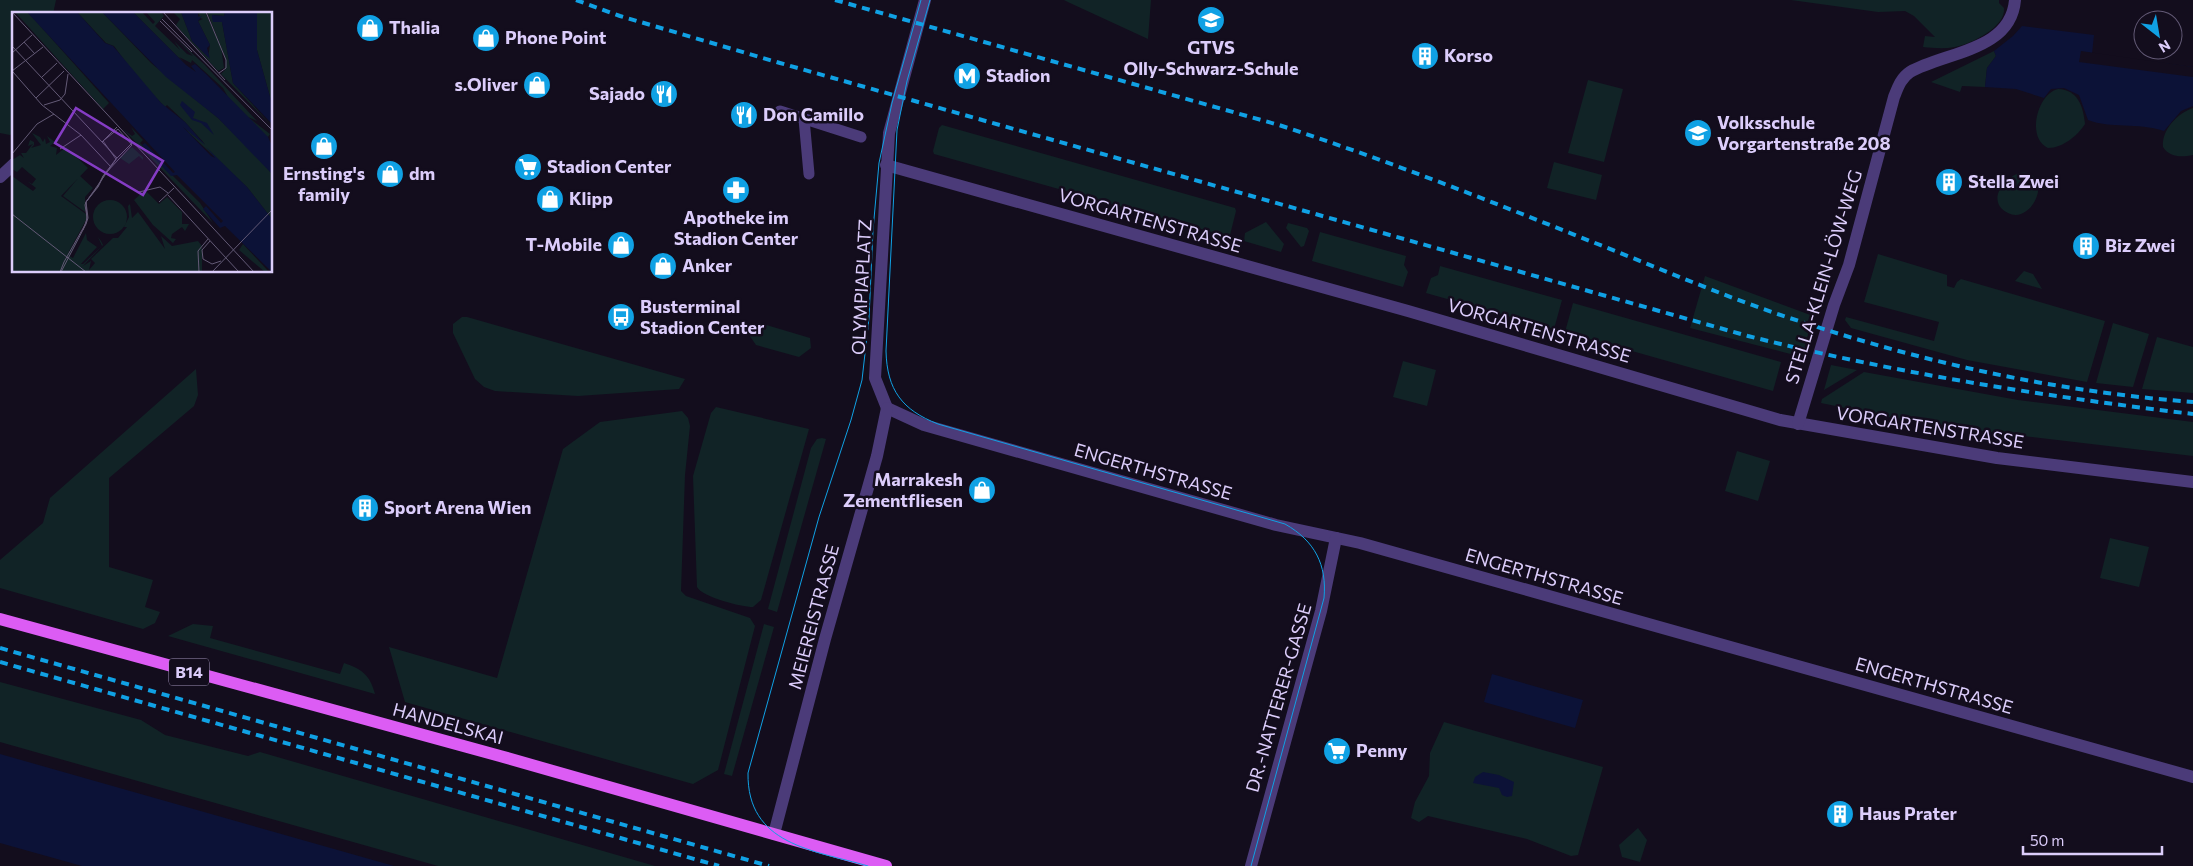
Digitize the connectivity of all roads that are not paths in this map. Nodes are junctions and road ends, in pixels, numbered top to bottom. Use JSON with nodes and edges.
{"nodes":[{"id":1,"x":925,"y":0,"type":"edge"},
{"id":2,"x":2015,"y":0,"type":"edge"},
{"id":3,"x":780,"y":111,"type":"dead end"},
{"id":4,"x":804,"y":119,"type":"junction"},
{"id":5,"x":861,"y":137,"type":"dead end"},
{"id":6,"x":886,"y":165,"type":"junction"},
{"id":7,"x":12,"y":166,"type":"edge"},
{"id":8,"x":809,"y":174,"type":"dead end"},
{"id":9,"x":0,"y":177,"type":"edge"},
{"id":10,"x":887,"y":408,"type":"junction"},
{"id":11,"x":1798,"y":424,"type":"junction"},
{"id":12,"x":2193,"y":482,"type":"edge"},
{"id":13,"x":1336,"y":538,"type":"junction"},
{"id":14,"x":0,"y":619,"type":"edge"},
{"id":15,"x":2193,"y":777,"type":"edge"},
{"id":16,"x":774,"y":834,"type":"junction"},
{"id":17,"x":886,"y":866,"type":"edge"},
{"id":18,"x":1251,"y":866,"type":"edge"}],
"edges":[{"from":1,"to":6,"type":"street"},
{"from":2,"to":11,"type":"street","name":"STELLA-KLEIN-LÖW-WEG"},
{"from":3,"to":4,"type":"street"},
{"from":4,"to":5,"type":"street"},
{"from":4,"to":8,"type":"street"},
{"from":6,"to":10,"type":"street","name":"OLYMPIAPLATZ"},
{"from":6,"to":11,"type":"street","name":"VORGARTENSTRASSE"},
{"from":7,"to":9,"type":"street"},
{"from":10,"to":13,"type":"street","name":"ENGERTHSTRASSE"},
{"from":10,"to":16,"type":"street","name":"MEIEREISTRASSE"},
{"from":11,"to":12,"type":"street","name":"VORGARTENSTRASSE"},
{"from":13,"to":15,"type":"street","name":"ENGERTHSTRASSE"},
{"from":13,"to":18,"type":"street","name":"DR.-NATTERER-GASSE"},
{"from":14,"to":16,"type":"main road","name":"HANDELSKAI","number":"B14"},
{"from":16,"to":17,"type":"main road","name":"HANDELSKAI","number":"B14"}]}
